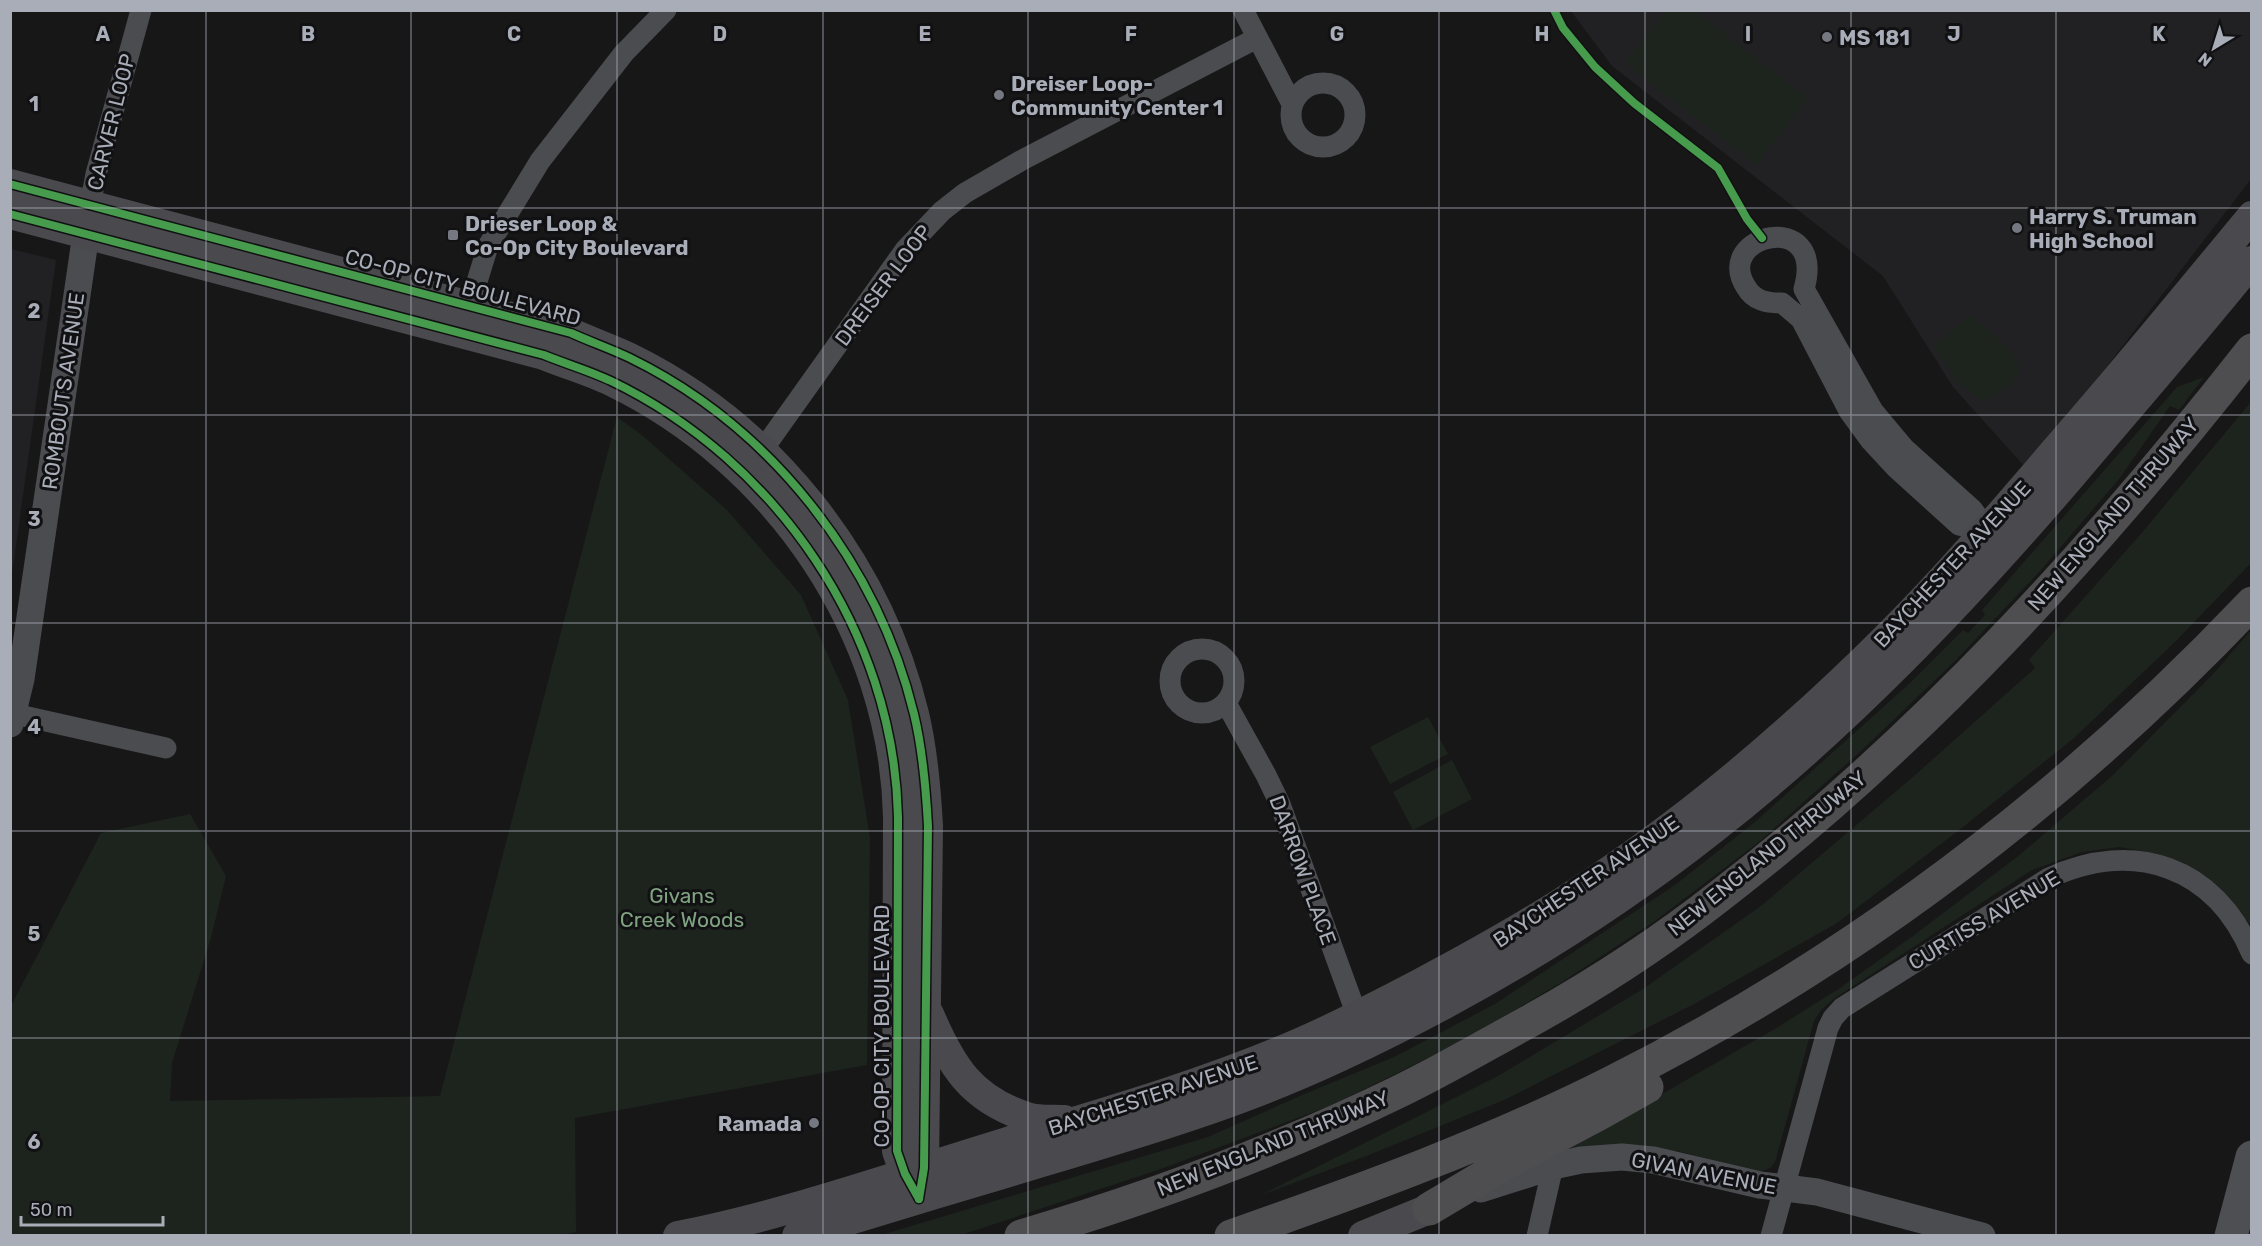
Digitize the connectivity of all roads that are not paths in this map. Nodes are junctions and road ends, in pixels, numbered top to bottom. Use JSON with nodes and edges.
{"nodes":[{"id":1,"x":141,"y":10,"type":"edge"},
{"id":2,"x":666,"y":10,"type":"edge"},
{"id":3,"x":1243,"y":10,"type":"edge"},
{"id":4,"x":1257,"y":38,"type":"junction"},
{"id":5,"x":1292,"y":104,"type":"dead end"},
{"id":6,"x":10,"y":184,"type":"edge"},
{"id":7,"x":10,"y":214,"type":"edge"},
{"id":8,"x":2252,"y":216,"type":"edge"},
{"id":9,"x":88,"y":220,"type":"junction"},
{"id":10,"x":2252,"y":261,"type":"edge"},
{"id":11,"x":466,"y":320,"type":"junction"},
{"id":12,"x":2252,"y":350,"type":"edge"},
{"id":13,"x":753,"y":463,"type":"junction"},
{"id":14,"x":1996,"y":541,"type":"junction"},
{"id":15,"x":2252,"y":603,"type":"edge"},
{"id":16,"x":1226,"y":703,"type":"dead end"},
{"id":17,"x":11,"y":717,"type":"edge"},
{"id":18,"x":166,"y":748,"type":"dead end"},
{"id":19,"x":912,"y":783,"type":"junction"},
{"id":20,"x":1849,"y":945,"type":"junction"},
{"id":21,"x":2252,"y":954,"type":"edge"},
{"id":22,"x":926,"y":1005,"type":"junction"},
{"id":23,"x":1357,"y":1016,"type":"junction"},
{"id":24,"x":1367,"y":1044,"type":"junction"},
{"id":25,"x":1076,"y":1121,"type":"junction"},
{"id":26,"x":2252,"y":1157,"type":"edge"},
{"id":27,"x":1553,"y":1166,"type":"junction"},
{"id":28,"x":916,"y":1180,"type":"junction"},
{"id":29,"x":1784,"y":1188,"type":"junction"},
{"id":30,"x":1429,"y":1209,"type":"junction"},
{"id":31,"x":678,"y":1236,"type":"edge"},
{"id":32,"x":797,"y":1236,"type":"edge"},
{"id":33,"x":1021,"y":1236,"type":"edge"},
{"id":34,"x":1231,"y":1236,"type":"edge"},
{"id":35,"x":1363,"y":1236,"type":"edge"},
{"id":36,"x":1537,"y":1236,"type":"edge"},
{"id":37,"x":1771,"y":1236,"type":"edge"},
{"id":38,"x":1982,"y":1236,"type":"edge"},
{"id":39,"x":2231,"y":1236,"type":"edge"}],
"edges":[{"from":1,"to":9,"type":"street","name":"CARVER LOOP"},
{"from":2,"to":11,"type":"street"},
{"from":3,"to":4,"type":"street"},
{"from":4,"to":5,"type":"street"},
{"from":4,"to":13,"type":"street","name":"DREISER LOOP"},
{"from":6,"to":9,"type":"main road","name":"CO-OP CITY BOULEVARD"},
{"from":7,"to":9,"type":"main road","name":"CO-OP CITY BOULEVARD"},
{"from":8,"to":14,"type":"main road","name":"BAYCHESTER AVENUE"},
{"from":9,"to":11,"type":"main road","name":"CO-OP CITY BOULEVARD"},
{"from":9,"to":17,"type":"street","name":"ROMBOUTS AVENUE"},
{"from":10,"to":14,"type":"main road","name":"BAYCHESTER AVENUE"},
{"from":11,"to":13,"type":"main road","name":"CO-OP CITY BOULEVARD"},
{"from":12,"to":33,"type":"highway","name":"NEW ENGLAND THRUWAY"},
{"from":13,"to":19,"type":"main road","name":"CO-OP CITY BOULEVARD"},
{"from":14,"to":14,"type":"street"},
{"from":14,"to":23,"type":"main road","name":"BAYCHESTER AVENUE"},
{"from":14,"to":24,"type":"main road","name":"BAYCHESTER AVENUE"},
{"from":15,"to":20,"type":"highway"},
{"from":16,"to":23,"type":"street","name":"DARROW PLACE"},
{"from":17,"to":18,"type":"street"},
{"from":19,"to":22,"type":"main road","name":"CO-OP CITY BOULEVARD"},
{"from":19,"to":28,"type":"main road","name":"CO-OP CITY BOULEVARD"},
{"from":20,"to":30,"type":"highway"},
{"from":20,"to":34,"type":"highway"},
{"from":21,"to":29,"type":"street","name":"CURTISS AVENUE"},
{"from":22,"to":25,"type":"main road"},
{"from":22,"to":28,"type":"main road","name":"CO-OP CITY BOULEVARD"},
{"from":23,"to":24,"type":"street","name":"DARROW PLACE"},
{"from":23,"to":25,"type":"main road","name":"BAYCHESTER AVENUE"},
{"from":24,"to":28,"type":"main road","name":"BAYCHESTER AVENUE"},
{"from":25,"to":28,"type":"main road","name":"BAYCHESTER AVENUE"},
{"from":26,"to":39,"type":"main road"},
{"from":27,"to":29,"type":"street","name":"GIVAN AVENUE"},
{"from":27,"to":30,"type":"street","name":"GIVAN AVENUE"},
{"from":27,"to":36,"type":"street"},
{"from":28,"to":31,"type":"main road","name":"BAYCHESTER AVENUE"},
{"from":28,"to":32,"type":"main road","name":"BAYCHESTER AVENUE"},
{"from":29,"to":37,"type":"street"},
{"from":29,"to":38,"type":"street","name":"GIVAN AVENUE"},
{"from":30,"to":35,"type":"main road"}]}
